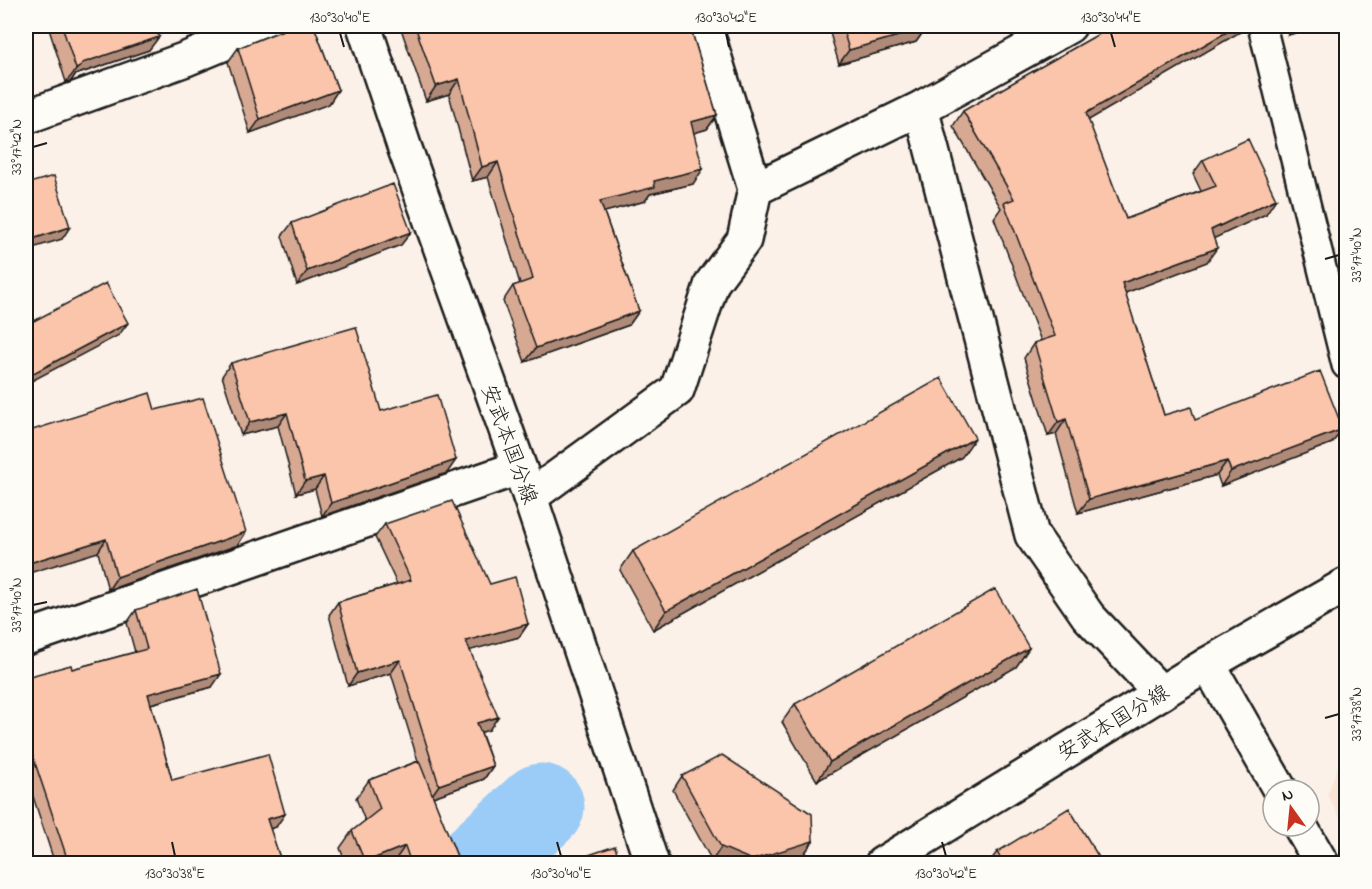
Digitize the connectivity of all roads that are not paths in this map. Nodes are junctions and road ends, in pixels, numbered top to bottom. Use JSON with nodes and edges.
{"nodes":[{"id":1,"x":266,"y":26,"type":"edge"},
{"id":2,"x":364,"y":26,"type":"edge"},
{"id":3,"x":705,"y":26,"type":"edge"},
{"id":4,"x":1069,"y":26,"type":"edge"},
{"id":5,"x":1262,"y":26,"type":"edge"},
{"id":6,"x":921,"y":108,"type":"junction"},
{"id":7,"x":26,"y":117,"type":"edge"},
{"id":8,"x":754,"y":189,"type":"junction"},
{"id":9,"x":1347,"y":365,"type":"edge"},
{"id":10,"x":524,"y":482,"type":"junction"},
{"id":11,"x":1347,"y":585,"type":"edge"},
{"id":12,"x":26,"y":638,"type":"edge"},
{"id":13,"x":1208,"y":664,"type":"junction"},
{"id":14,"x":1161,"y":693,"type":"junction"},
{"id":15,"x":1273,"y":778,"type":"edge"},
{"id":16,"x":1307,"y":838,"type":"edge"},
{"id":17,"x":651,"y":864,"type":"edge"},
{"id":18,"x":882,"y":864,"type":"edge"},
{"id":19,"x":1322,"y":864,"type":"edge"}],
"edges":[{"from":1,"to":7,"type":"street"},
{"from":2,"to":10,"type":"street","name":"安武本国分線"},
{"from":3,"to":8,"type":"street"},
{"from":4,"to":6,"type":"street"},
{"from":5,"to":9,"type":"lane"},
{"from":6,"to":8,"type":"street"},
{"from":6,"to":14,"type":"street"},
{"from":8,"to":10,"type":"street"},
{"from":10,"to":12,"type":"street"},
{"from":10,"to":17,"type":"street","name":"安武本国分線"},
{"from":11,"to":13,"type":"street","name":"安武本国分線"},
{"from":13,"to":14,"type":"street","name":"安武本国分線"},
{"from":13,"to":15,"type":"street"},
{"from":14,"to":18,"type":"street","name":"安武本国分線"},
{"from":16,"to":19,"type":"street"}]}
